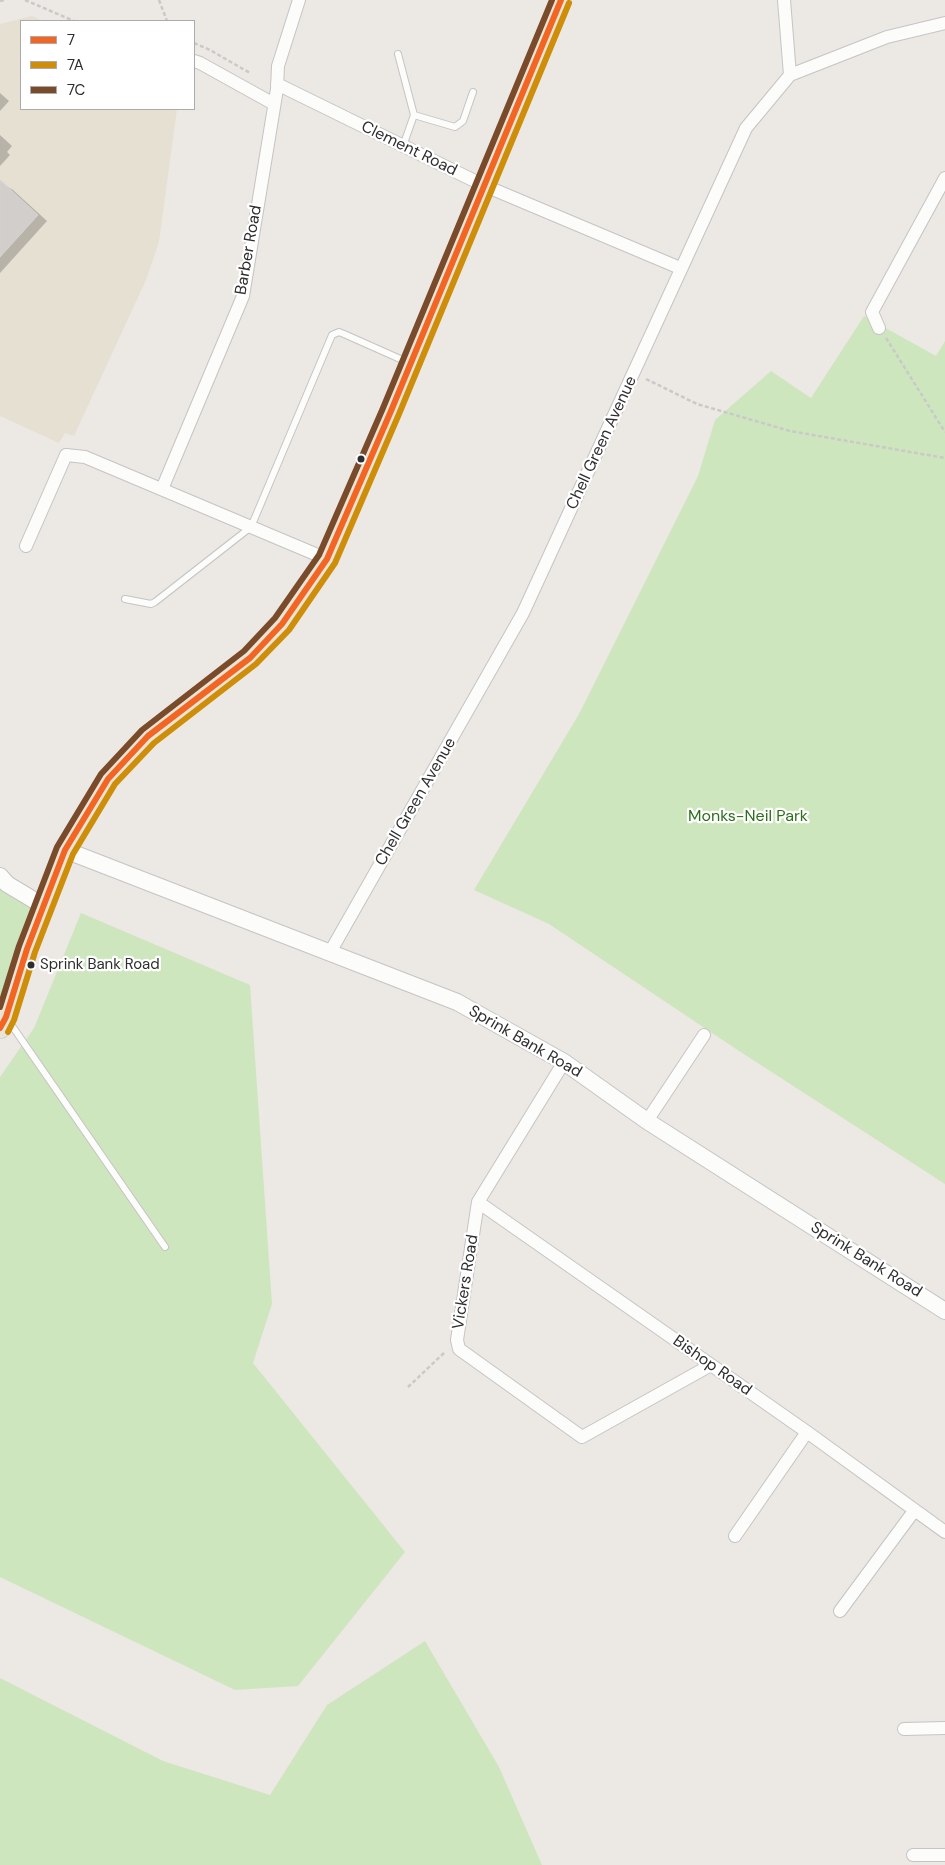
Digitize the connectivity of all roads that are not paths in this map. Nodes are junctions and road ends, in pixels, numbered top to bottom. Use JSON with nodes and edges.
{"nodes":[{"id":1,"x":299,"y":0,"type":"edge"},
{"id":2,"x":561,"y":0,"type":"edge"},
{"id":3,"x":784,"y":0,"type":"edge"},
{"id":4,"x":945,"y":23,"type":"edge"},
{"id":5,"x":398,"y":54,"type":"dead end"},
{"id":6,"x":195,"y":61,"type":"edge"},
{"id":7,"x":790,"y":75,"type":"junction"},
{"id":8,"x":277,"y":84,"type":"junction"},
{"id":9,"x":473,"y":92,"type":"dead end"},
{"id":10,"x":274,"y":104,"type":"junction"},
{"id":11,"x":414,"y":115,"type":"junction"},
{"id":12,"x":403,"y":146,"type":"junction"},
{"id":13,"x":945,"y":178,"type":"edge"},
{"id":14,"x":483,"y":185,"type":"junction"},
{"id":15,"x":680,"y":268,"type":"junction"},
{"id":16,"x":879,"y":328,"type":"road end"},
{"id":17,"x":411,"y":364,"type":"junction"},
{"id":18,"x":162,"y":489,"type":"junction"},
{"id":19,"x":251,"y":527,"type":"junction"},
{"id":20,"x":26,"y":546,"type":"dead end"},
{"id":21,"x":327,"y":559,"type":"junction"},
{"id":22,"x":125,"y":599,"type":"dead end"},
{"id":23,"x":66,"y":850,"type":"junction"},
{"id":24,"x":0,"y":876,"type":"edge"},
{"id":25,"x":42,"y":905,"type":"junction"},
{"id":26,"x":330,"y":954,"type":"junction"},
{"id":27,"x":3,"y":1022,"type":"edge"},
{"id":28,"x":704,"y":1035,"type":"dead end"},
{"id":29,"x":564,"y":1062,"type":"junction"},
{"id":30,"x":648,"y":1121,"type":"junction"},
{"id":31,"x":478,"y":1202,"type":"junction"},
{"id":32,"x":165,"y":1247,"type":"dead end"},
{"id":33,"x":945,"y":1311,"type":"edge"},
{"id":34,"x":711,"y":1365,"type":"junction"},
{"id":35,"x":808,"y":1432,"type":"junction"},
{"id":36,"x":914,"y":1511,"type":"junction"},
{"id":37,"x":945,"y":1532,"type":"edge"},
{"id":38,"x":735,"y":1536,"type":"dead end"},
{"id":39,"x":840,"y":1611,"type":"dead end"},
{"id":40,"x":945,"y":1728,"type":"edge"},
{"id":41,"x":904,"y":1730,"type":"dead end"},
{"id":42,"x":913,"y":1855,"type":"dead end"},
{"id":43,"x":945,"y":1855,"type":"edge"}],
"edges":[{"from":1,"to":8,"type":"street","name":"Barber Road"},
{"from":2,"to":14,"type":"main road"},
{"from":3,"to":7,"type":"street"},
{"from":4,"to":7,"type":"street","name":"Chell Green Avenue"},
{"from":5,"to":11,"type":"lane"},
{"from":6,"to":10,"type":"street"},
{"from":7,"to":15,"type":"street","name":"Chell Green Avenue"},
{"from":8,"to":10,"type":"street","name":"Barber Road"},
{"from":8,"to":12,"type":"street","name":"Clement Road"},
{"from":9,"to":11,"type":"lane"},
{"from":10,"to":18,"type":"street","name":"Barber Road"},
{"from":11,"to":12,"type":"lane"},
{"from":12,"to":14,"type":"street","name":"Clement Road"},
{"from":13,"to":16,"type":"street"},
{"from":14,"to":15,"type":"street","name":"Clement Road"},
{"from":14,"to":17,"type":"main road"},
{"from":15,"to":26,"type":"street","name":"Chell Green Avenue"},
{"from":17,"to":19,"type":"lane"},
{"from":17,"to":21,"type":"main road"},
{"from":18,"to":19,"type":"street"},
{"from":18,"to":20,"type":"street"},
{"from":19,"to":21,"type":"street"},
{"from":19,"to":22,"type":"lane"},
{"from":21,"to":23,"type":"main road"},
{"from":23,"to":25,"type":"main road"},
{"from":23,"to":26,"type":"street","name":"Sprink Bank Road"},
{"from":24,"to":25,"type":"street"},
{"from":25,"to":27,"type":"main road"},
{"from":26,"to":29,"type":"street","name":"Sprink Bank Road"},
{"from":27,"to":32,"type":"lane"},
{"from":28,"to":30,"type":"street"},
{"from":29,"to":30,"type":"street","name":"Sprink Bank Road"},
{"from":29,"to":31,"type":"street","name":"Vickers Road"},
{"from":30,"to":33,"type":"street","name":"Sprink Bank Road"},
{"from":31,"to":34,"type":"street","name":"Bishop Road"},
{"from":31,"to":34,"type":"street","name":"Vickers Road"},
{"from":34,"to":35,"type":"street","name":"Bishop Road"},
{"from":35,"to":36,"type":"street","name":"Bishop Road"},
{"from":35,"to":38,"type":"street"},
{"from":36,"to":37,"type":"street","name":"Bishop Road"},
{"from":36,"to":39,"type":"street"},
{"from":40,"to":41,"type":"street"},
{"from":42,"to":43,"type":"street"}]}
